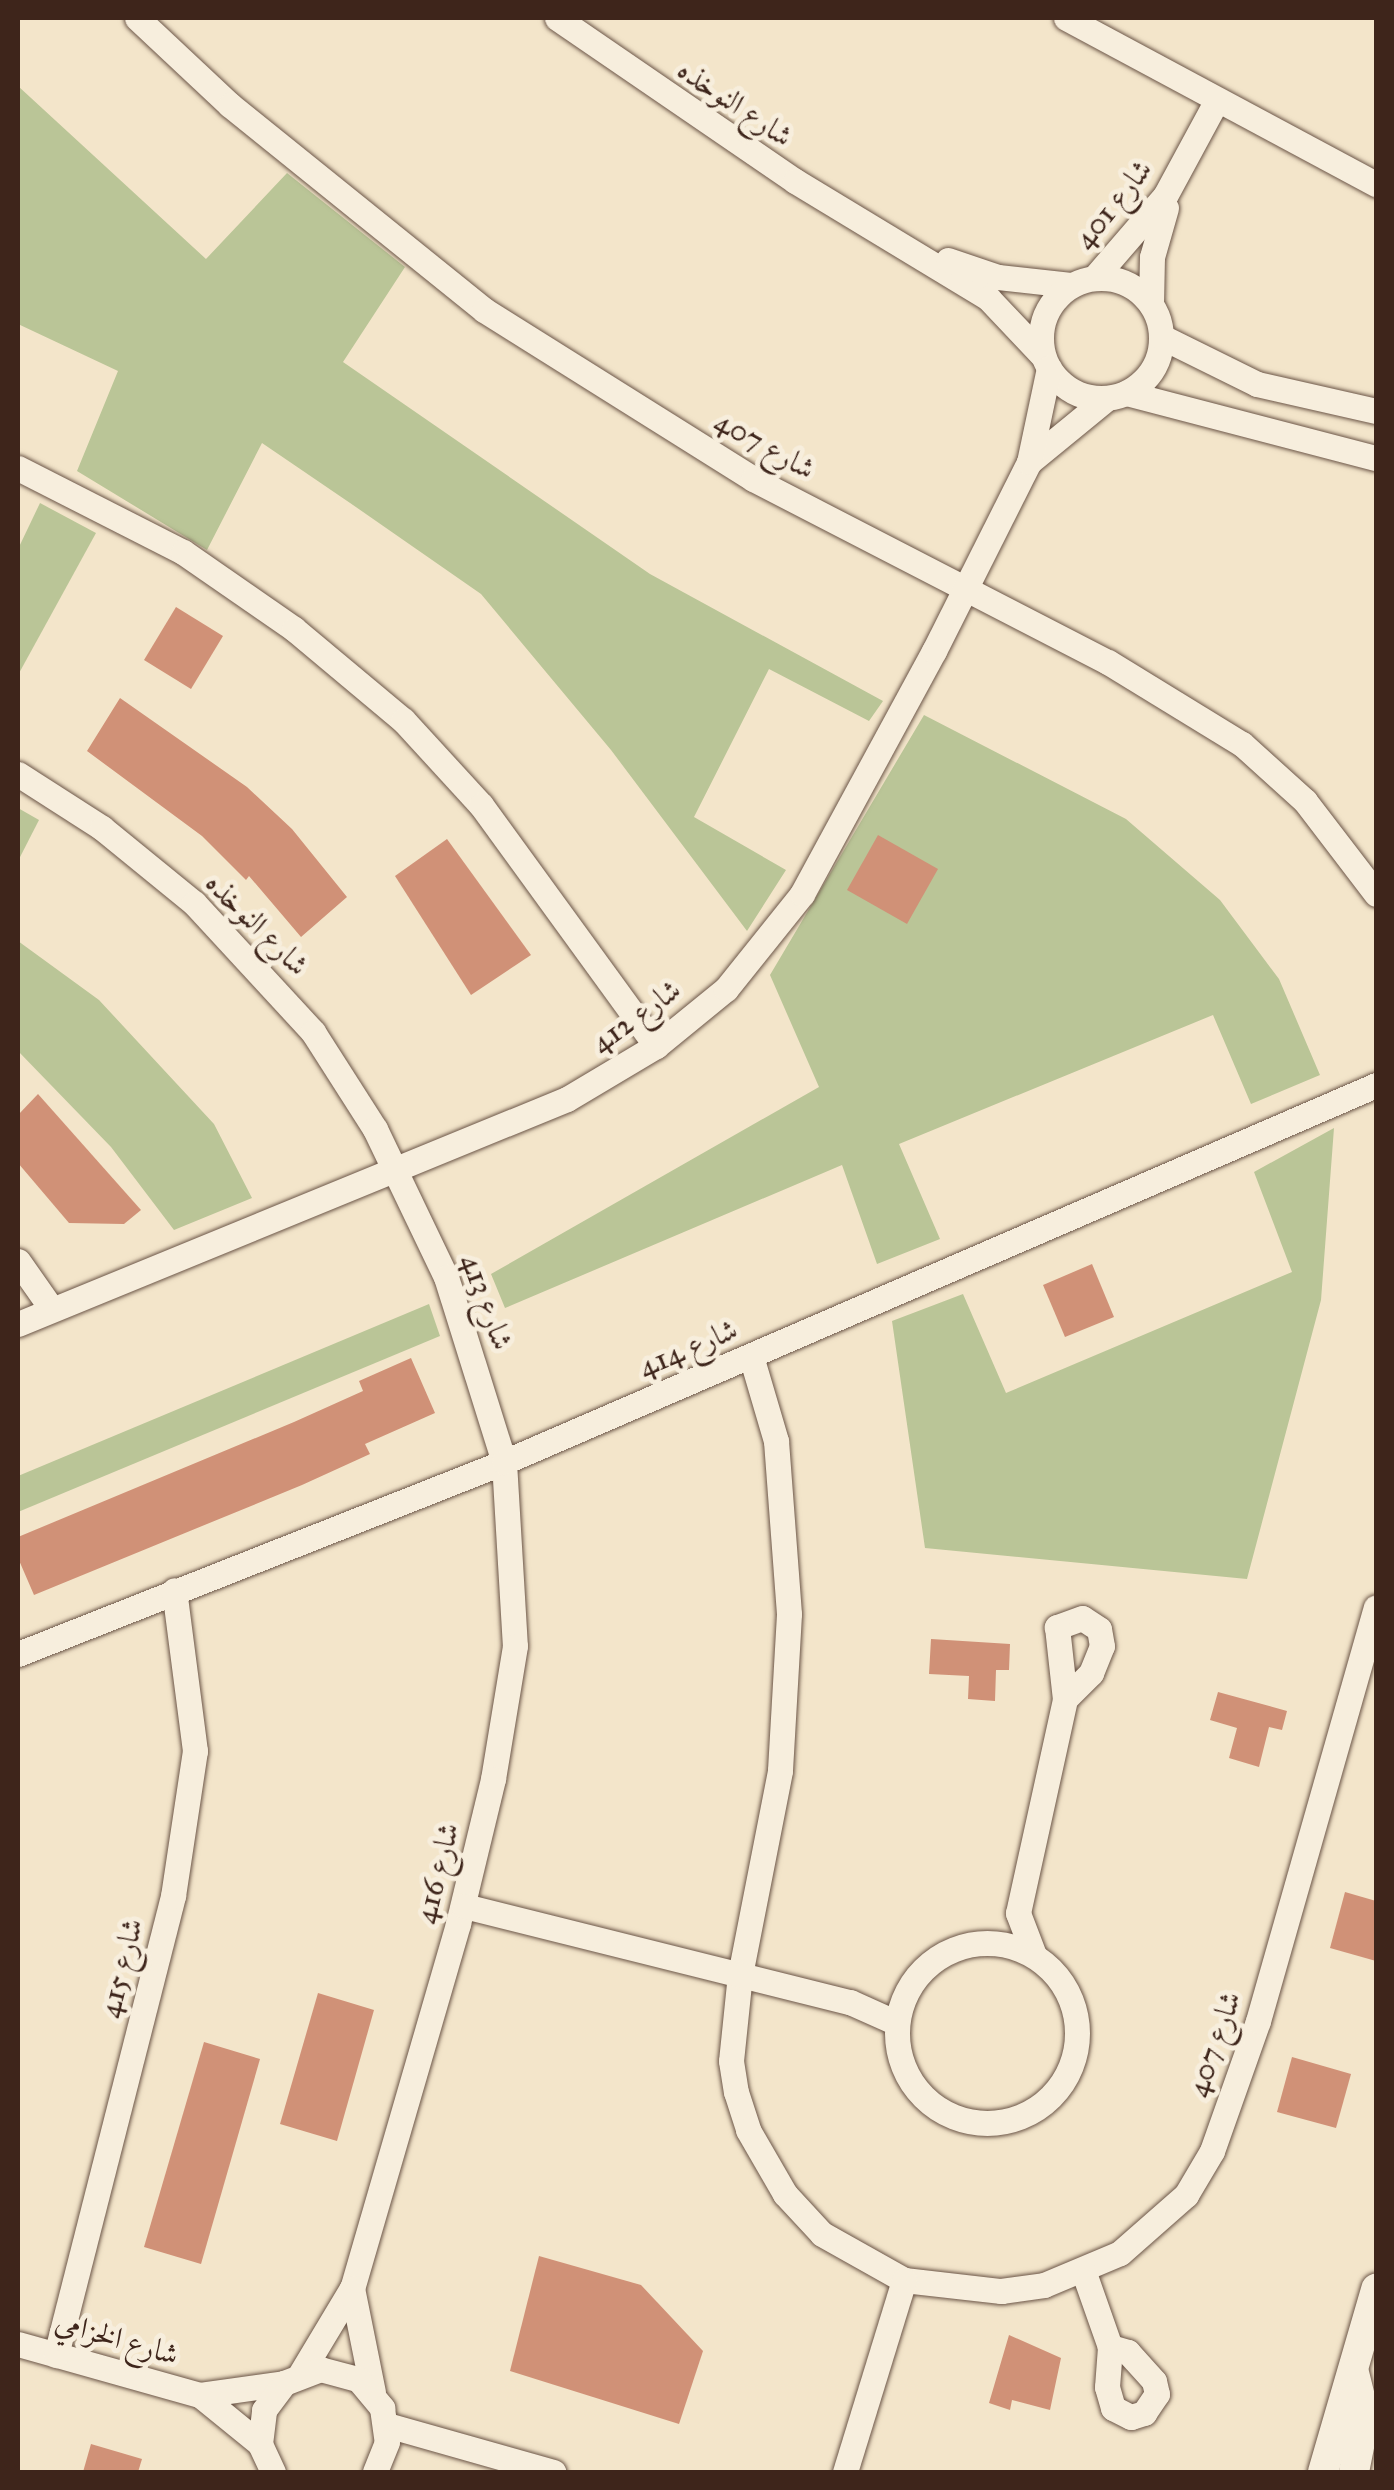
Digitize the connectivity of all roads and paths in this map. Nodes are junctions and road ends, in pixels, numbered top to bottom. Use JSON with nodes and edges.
{"nodes":[{"id":1,"x":137,"y":18,"type":"edge"},
{"id":2,"x":557,"y":18,"type":"edge"},
{"id":3,"x":1066,"y":18,"type":"edge"},
{"id":4,"x":1216,"y":100,"type":"junction"},
{"id":5,"x":1180,"y":170,"type":"junction"},
{"id":6,"x":1376,"y":184,"type":"edge"},
{"id":7,"x":883,"y":234,"type":"junction"},
{"id":8,"x":1083,"y":281,"type":"junction"},
{"id":9,"x":1151,"y":304,"type":"junction"},
{"id":10,"x":1162,"y":337,"type":"junction"},
{"id":11,"x":1046,"y":362,"type":"junction"},
{"id":12,"x":1116,"y":396,"type":"junction"},
{"id":13,"x":1376,"y":411,"type":"edge"},
{"id":14,"x":1376,"y":458,"type":"edge"},
{"id":15,"x":1029,"y":462,"type":"junction"},
{"id":16,"x":18,"y":468,"type":"edge"},
{"id":17,"x":966,"y":588,"type":"junction"},
{"id":18,"x":18,"y":774,"type":"edge"},
{"id":19,"x":1376,"y":894,"type":"edge"},
{"id":20,"x":656,"y":1046,"type":"junction"},
{"id":21,"x":1376,"y":1085,"type":"edge"},
{"id":22,"x":396,"y":1171,"type":"junction"},
{"id":23,"x":18,"y":1261,"type":"edge"},
{"id":24,"x":51,"y":1308,"type":"junction"},
{"id":25,"x":18,"y":1324,"type":"edge"},
{"id":26,"x":751,"y":1356,"type":"junction"},
{"id":27,"x":504,"y":1462,"type":"junction"},
{"id":28,"x":174,"y":1590,"type":"junction"},
{"id":29,"x":1376,"y":1608,"type":"edge"},
{"id":30,"x":18,"y":1654,"type":"edge"},
{"id":31,"x":1066,"y":1699,"type":"dead end"},
{"id":32,"x":464,"y":1906,"type":"junction"},
{"id":33,"x":1018,"y":1914,"type":"junction"},
{"id":34,"x":977,"y":1942,"type":"junction"},
{"id":35,"x":1034,"y":1954,"type":"junction"},
{"id":36,"x":740,"y":1974,"type":"junction"},
{"id":37,"x":910,"y":1984,"type":"junction"},
{"id":38,"x":850,"y":2002,"type":"junction"},
{"id":39,"x":897,"y":2023,"type":"junction"},
{"id":40,"x":1084,"y":2273,"type":"junction"},
{"id":41,"x":904,"y":2280,"type":"junction"},
{"id":42,"x":352,"y":2288,"type":"junction"},
{"id":43,"x":1376,"y":2289,"type":"edge"},
{"id":44,"x":18,"y":2344,"type":"edge"},
{"id":45,"x":1110,"y":2347,"type":"dead end"},
{"id":46,"x":56,"y":2356,"type":"junction"},
{"id":47,"x":292,"y":2378,"type":"junction"},
{"id":48,"x":373,"y":2392,"type":"junction"},
{"id":49,"x":200,"y":2395,"type":"junction"},
{"id":50,"x":387,"y":2425,"type":"junction"},
{"id":51,"x":260,"y":2444,"type":"junction"},
{"id":52,"x":1329,"y":2471,"type":"edge"},
{"id":53,"x":272,"y":2472,"type":"edge"},
{"id":54,"x":375,"y":2472,"type":"edge"},
{"id":55,"x":554,"y":2472,"type":"edge"},
{"id":56,"x":846,"y":2472,"type":"edge"}],
"edges":[{"from":1,"to":17,"type":"street","name":"شارع 407"},
{"from":2,"to":7,"type":"street","name":"شارع النوخذه"},
{"from":3,"to":4,"type":"street"},
{"from":4,"to":5,"type":"street","name":"شارع 401"},
{"from":4,"to":6,"type":"street"},
{"from":5,"to":8,"type":"street","name":"شارع 401"},
{"from":5,"to":9,"type":"street","name":"شارع 401"},
{"from":7,"to":8,"type":"street","name":"شارع النوخذه"},
{"from":7,"to":11,"type":"street","name":"شارع النوخذه"},
{"from":8,"to":9,"type":"street"},
{"from":8,"to":11,"type":"street"},
{"from":9,"to":10,"type":"street"},
{"from":10,"to":12,"type":"street"},
{"from":10,"to":13,"type":"street"},
{"from":11,"to":12,"type":"street"},
{"from":11,"to":15,"type":"street","name":"شارع 412"},
{"from":12,"to":14,"type":"street"},
{"from":12,"to":15,"type":"street","name":"شارع 412"},
{"from":15,"to":17,"type":"street","name":"شارع 412"},
{"from":16,"to":20,"type":"street"},
{"from":17,"to":19,"type":"street","name":"شارع 407"},
{"from":17,"to":20,"type":"street","name":"شارع 412"},
{"from":18,"to":22,"type":"street","name":"شارع النوخذه"},
{"from":20,"to":22,"type":"street","name":"شارع 412"},
{"from":21,"to":26,"type":"street","name":"شارع 414"},
{"from":22,"to":24,"type":"street","name":"شارع 412"},
{"from":22,"to":27,"type":"street","name":"شارع 413"},
{"from":23,"to":24,"type":"street"},
{"from":24,"to":25,"type":"street","name":"شارع 412"},
{"from":26,"to":27,"type":"street","name":"شارع 414"},
{"from":26,"to":36,"type":"street","name":"شارع 407"},
{"from":27,"to":28,"type":"street","name":"شارع 414"},
{"from":27,"to":32,"type":"street","name":"شارع 416"},
{"from":28,"to":30,"type":"street","name":"شارع 414"},
{"from":28,"to":46,"type":"street","name":"شارع 415"},
{"from":29,"to":40,"type":"street","name":"شارع 407"},
{"from":31,"to":33,"type":"street"},
{"from":32,"to":36,"type":"street"},
{"from":32,"to":42,"type":"street","name":"شارع 416"},
{"from":33,"to":34,"type":"street"},
{"from":33,"to":35,"type":"street"},
{"from":34,"to":35,"type":"street"},
{"from":34,"to":37,"type":"street"},
{"from":35,"to":39,"type":"street"},
{"from":36,"to":38,"type":"street"},
{"from":36,"to":41,"type":"street","name":"شارع 407"},
{"from":37,"to":38,"type":"street"},
{"from":37,"to":39,"type":"street"},
{"from":38,"to":39,"type":"street"},
{"from":40,"to":41,"type":"street","name":"شارع 407"},
{"from":40,"to":45,"type":"street"},
{"from":41,"to":56,"type":"street"},
{"from":42,"to":47,"type":"street","name":"شارع 416"},
{"from":42,"to":48,"type":"street","name":"شارع 416"},
{"from":43,"to":52,"type":"street"},
{"from":44,"to":46,"type":"street","name":"شارع الخزامي"},
{"from":46,"to":49,"type":"street","name":"شارع الخزامي"},
{"from":47,"to":48,"type":"street","name":"شارع الخزامي"},
{"from":47,"to":49,"type":"street","name":"شارع الخزامي"},
{"from":47,"to":51,"type":"street","name":"شارع 416"},
{"from":48,"to":50,"type":"street","name":"شارع 416"},
{"from":49,"to":51,"type":"street","name":"شارع الخزامي"},
{"from":50,"to":54,"type":"street"},
{"from":50,"to":55,"type":"street"},
{"from":51,"to":53,"type":"street"}]}
